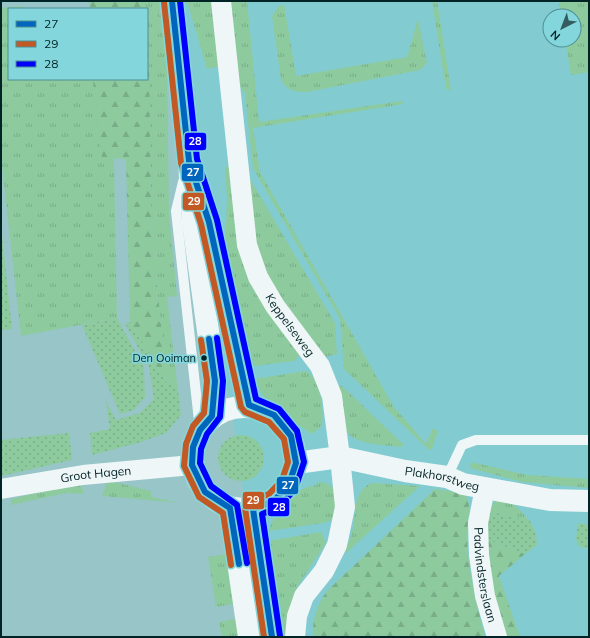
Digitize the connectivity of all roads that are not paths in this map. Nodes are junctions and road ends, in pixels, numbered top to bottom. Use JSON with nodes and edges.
{"nodes":[{"id":1,"x":172,"y":1,"type":"edge"},
{"id":2,"x":221,"y":1,"type":"edge"},
{"id":3,"x":189,"y":161,"type":"junction"},
{"id":4,"x":249,"y":405,"type":"junction"},
{"id":5,"x":206,"y":423,"type":"junction"},
{"id":6,"x":589,"y":440,"type":"edge"},
{"id":7,"x":340,"y":457,"type":"junction"},
{"id":8,"x":296,"y":463,"type":"junction"},
{"id":9,"x":192,"y":466,"type":"junction"},
{"id":10,"x":447,"y":477,"type":"junction"},
{"id":11,"x":485,"y":488,"type":"junction"},
{"id":12,"x":1,"y":489,"type":"edge"},
{"id":13,"x":589,"y":501,"type":"edge"},
{"id":14,"x":230,"y":508,"type":"junction"},
{"id":15,"x":253,"y":509,"type":"junction"},
{"id":16,"x":249,"y":637,"type":"edge"},
{"id":17,"x":272,"y":637,"type":"edge"},
{"id":18,"x":295,"y":637,"type":"edge"},
{"id":19,"x":497,"y":637,"type":"edge"}],
"edges":[{"from":1,"to":3,"type":"main road"},
{"from":2,"to":7,"type":"street","name":"Keppelseweg"},
{"from":3,"to":4,"type":"main road"},
{"from":3,"to":5,"type":"main road"},
{"from":4,"to":5,"type":"main road"},
{"from":4,"to":8,"type":"main road"},
{"from":5,"to":9,"type":"main road"},
{"from":6,"to":10,"type":"lane"},
{"from":7,"to":8,"type":"main road","name":"Plakhorstweg"},
{"from":7,"to":10,"type":"main road","name":"Plakhorstweg"},
{"from":7,"to":18,"type":"street","name":"Keppelseweg"},
{"from":8,"to":15,"type":"main road"},
{"from":9,"to":12,"type":"street","name":"Groot Hagen"},
{"from":9,"to":14,"type":"main road"},
{"from":10,"to":11,"type":"main road","name":"Plakhorstweg"},
{"from":11,"to":13,"type":"main road","name":"Plakhorstweg"},
{"from":11,"to":19,"type":"street","name":"Padvindsterslaan"},
{"from":14,"to":15,"type":"main road"},
{"from":14,"to":16,"type":"main road"},
{"from":15,"to":17,"type":"main road"}]}
